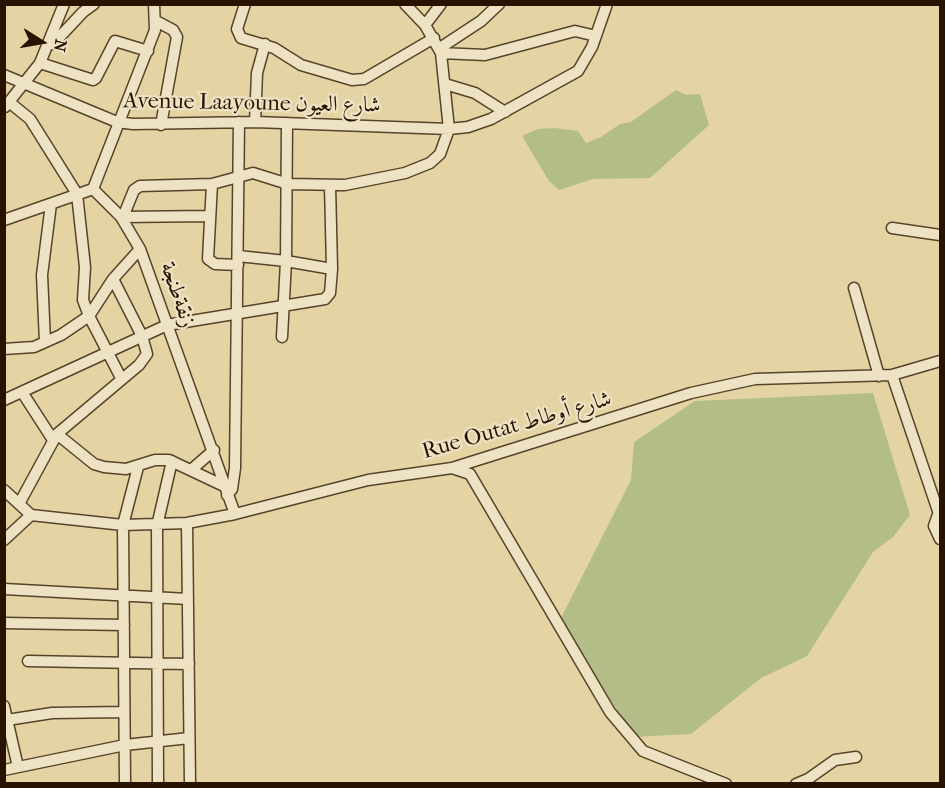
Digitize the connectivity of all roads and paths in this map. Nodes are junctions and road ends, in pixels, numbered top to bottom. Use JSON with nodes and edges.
{"nodes":[{"id":1,"x":63,"y":4,"type":"edge"},
{"id":2,"x":94,"y":4,"type":"edge"},
{"id":3,"x":154,"y":4,"type":"edge"},
{"id":4,"x":245,"y":4,"type":"edge"},
{"id":5,"x":405,"y":4,"type":"edge"},
{"id":6,"x":441,"y":4,"type":"edge"},
{"id":7,"x":499,"y":4,"type":"edge"},
{"id":8,"x":604,"y":6,"type":"edge"},
{"id":9,"x":83,"y":12,"type":"junction"},
{"id":10,"x":61,"y":16,"type":"junction"},
{"id":11,"x":156,"y":21,"type":"junction"},
{"id":12,"x":425,"y":26,"type":"junction"},
{"id":13,"x":596,"y":36,"type":"junction"},
{"id":14,"x":265,"y":44,"type":"junction"},
{"id":15,"x":439,"y":46,"type":"junction"},
{"id":16,"x":48,"y":50,"type":"junction"},
{"id":17,"x":148,"y":51,"type":"junction"},
{"id":18,"x":40,"y":63,"type":"junction"},
{"id":19,"x":4,"y":75,"type":"edge"},
{"id":20,"x":24,"y":84,"type":"junction"},
{"id":21,"x":445,"y":84,"type":"junction"},
{"id":22,"x":7,"y":105,"type":"edge"},
{"id":23,"x":505,"y":112,"type":"junction"},
{"id":24,"x":117,"y":122,"type":"junction"},
{"id":25,"x":239,"y":122,"type":"junction"},
{"id":26,"x":255,"y":122,"type":"junction"},
{"id":27,"x":287,"y":123,"type":"junction"},
{"id":28,"x":161,"y":125,"type":"junction"},
{"id":29,"x":449,"y":129,"type":"junction"},
{"id":30,"x":237,"y":176,"type":"junction"},
{"id":31,"x":212,"y":184,"type":"junction"},
{"id":32,"x":288,"y":184,"type":"junction"},
{"id":33,"x":330,"y":185,"type":"junction"},
{"id":34,"x":93,"y":189,"type":"junction"},
{"id":35,"x":77,"y":194,"type":"junction"},
{"id":36,"x":51,"y":204,"type":"junction"},
{"id":37,"x":210,"y":216,"type":"junction"},
{"id":38,"x":122,"y":217,"type":"junction"},
{"id":39,"x":4,"y":220,"type":"edge"},
{"id":40,"x":892,"y":228,"type":"dead end"},
{"id":41,"x":940,"y":235,"type":"edge"},
{"id":42,"x":140,"y":249,"type":"junction"},
{"id":43,"x":238,"y":260,"type":"junction"},
{"id":44,"x":286,"y":261,"type":"junction"},
{"id":45,"x":332,"y":269,"type":"junction"},
{"id":46,"x":113,"y":279,"type":"junction"},
{"id":47,"x":854,"y":288,"type":"dead end"},
{"id":48,"x":285,"y":305,"type":"junction"},
{"id":49,"x":238,"y":311,"type":"junction"},
{"id":50,"x":89,"y":316,"type":"junction"},
{"id":51,"x":167,"y":325,"type":"junction"},
{"id":52,"x":142,"y":336,"type":"junction"},
{"id":53,"x":282,"y":337,"type":"dead end"},
{"id":54,"x":45,"y":342,"type":"junction"},
{"id":55,"x":4,"y":349,"type":"edge"},
{"id":56,"x":107,"y":353,"type":"junction"},
{"id":57,"x":940,"y":361,"type":"edge"},
{"id":58,"x":892,"y":375,"type":"junction"},
{"id":59,"x":879,"y":376,"type":"junction"},
{"id":60,"x":121,"y":378,"type":"junction"},
{"id":61,"x":22,"y":392,"type":"junction"},
{"id":62,"x":4,"y":400,"type":"edge"},
{"id":63,"x":55,"y":437,"type":"junction"},
{"id":64,"x":214,"y":450,"type":"junction"},
{"id":65,"x":172,"y":461,"type":"junction"},
{"id":66,"x":138,"y":467,"type":"junction"},
{"id":67,"x":452,"y":468,"type":"junction"},
{"id":68,"x":191,"y":470,"type":"junction"},
{"id":69,"x":4,"y":490,"type":"edge"},
{"id":70,"x":226,"y":490,"type":"junction"},
{"id":71,"x":19,"y":504,"type":"junction"},
{"id":72,"x":939,"y":510,"type":"edge"},
{"id":73,"x":235,"y":514,"type":"junction"},
{"id":74,"x":32,"y":515,"type":"junction"},
{"id":75,"x":187,"y":523,"type":"junction"},
{"id":76,"x":123,"y":525,"type":"junction"},
{"id":77,"x":157,"y":526,"type":"junction"},
{"id":78,"x":940,"y":539,"type":"edge"},
{"id":79,"x":4,"y":540,"type":"edge"},
{"id":80,"x":4,"y":589,"type":"edge"},
{"id":81,"x":124,"y":595,"type":"junction"},
{"id":82,"x":157,"y":597,"type":"junction"},
{"id":83,"x":188,"y":598,"type":"junction"},
{"id":84,"x":4,"y":623,"type":"edge"},
{"id":85,"x":124,"y":625,"type":"junction"},
{"id":86,"x":28,"y":661,"type":"dead end"},
{"id":87,"x":124,"y":662,"type":"junction"},
{"id":88,"x":158,"y":663,"type":"junction"},
{"id":89,"x":189,"y":664,"type":"junction"},
{"id":90,"x":4,"y":706,"type":"edge"},
{"id":91,"x":124,"y":712,"type":"junction"},
{"id":92,"x":7,"y":720,"type":"junction"},
{"id":93,"x":189,"y":738,"type":"junction"},
{"id":94,"x":158,"y":740,"type":"junction"},
{"id":95,"x":124,"y":745,"type":"junction"},
{"id":96,"x":856,"y":757,"type":"dead end"},
{"id":97,"x":18,"y":767,"type":"junction"},
{"id":98,"x":4,"y":770,"type":"edge"},
{"id":99,"x":125,"y":783,"type":"edge"},
{"id":100,"x":158,"y":783,"type":"edge"},
{"id":101,"x":190,"y":783,"type":"edge"},
{"id":102,"x":726,"y":783,"type":"edge"},
{"id":103,"x":796,"y":783,"type":"edge"}],
"edges":[{"from":1,"to":10,"type":"street"},
{"from":2,"to":9,"type":"street"},
{"from":3,"to":11,"type":"street"},
{"from":4,"to":14,"type":"street"},
{"from":5,"to":12,"type":"street"},
{"from":6,"to":12,"type":"street"},
{"from":7,"to":15,"type":"street"},
{"from":8,"to":13,"type":"street","name":"Avenue Laayoune شارع العيون"},
{"from":9,"to":10,"type":"street"},
{"from":9,"to":16,"type":"street"},
{"from":10,"to":16,"type":"street"},
{"from":11,"to":17,"type":"street"},
{"from":11,"to":28,"type":"street"},
{"from":12,"to":15,"type":"street"},
{"from":13,"to":15,"type":"street"},
{"from":13,"to":23,"type":"street","name":"Avenue Laayoune شارع العيون"},
{"from":14,"to":15,"type":"street"},
{"from":14,"to":26,"type":"street"},
{"from":15,"to":21,"type":"street"},
{"from":16,"to":18,"type":"street"},
{"from":17,"to":18,"type":"street"},
{"from":17,"to":24,"type":"street"},
{"from":18,"to":20,"type":"street"},
{"from":19,"to":20,"type":"street","name":"Avenue Laayoune شارع العيون"},
{"from":20,"to":22,"type":"street"},
{"from":20,"to":24,"type":"street","name":"Avenue Laayoune شارع العيون"},
{"from":21,"to":23,"type":"street"},
{"from":21,"to":29,"type":"street"},
{"from":22,"to":35,"type":"street"},
{"from":23,"to":29,"type":"street","name":"Avenue Laayoune شارع العيون"},
{"from":24,"to":28,"type":"street","name":"Avenue Laayoune شارع العيون"},
{"from":24,"to":34,"type":"street"},
{"from":25,"to":26,"type":"street","name":"Avenue Laayoune شارع العيون"},
{"from":25,"to":28,"type":"street","name":"Avenue Laayoune شارع العيون"},
{"from":25,"to":30,"type":"street"},
{"from":26,"to":27,"type":"street","name":"Avenue Laayoune شارع العيون"},
{"from":27,"to":29,"type":"street","name":"Avenue Laayoune شارع العيون"},
{"from":27,"to":32,"type":"street"},
{"from":29,"to":33,"type":"street"},
{"from":30,"to":31,"type":"street"},
{"from":30,"to":32,"type":"street"},
{"from":30,"to":43,"type":"street"},
{"from":31,"to":37,"type":"street"},
{"from":31,"to":38,"type":"street"},
{"from":32,"to":33,"type":"street"},
{"from":32,"to":44,"type":"street"},
{"from":33,"to":45,"type":"street"},
{"from":34,"to":35,"type":"street"},
{"from":34,"to":38,"type":"street","name":"زنقةطنجة"},
{"from":35,"to":36,"type":"street"},
{"from":35,"to":50,"type":"street"},
{"from":36,"to":39,"type":"street"},
{"from":36,"to":54,"type":"street"},
{"from":37,"to":38,"type":"street"},
{"from":37,"to":43,"type":"street"},
{"from":38,"to":42,"type":"street","name":"زنقةطنجة"},
{"from":40,"to":41,"type":"street"},
{"from":42,"to":46,"type":"street"},
{"from":42,"to":51,"type":"street","name":"زنقةطنجة"},
{"from":43,"to":44,"type":"street"},
{"from":43,"to":49,"type":"street"},
{"from":44,"to":45,"type":"street"},
{"from":44,"to":48,"type":"street"},
{"from":45,"to":48,"type":"street"},
{"from":46,"to":50,"type":"street"},
{"from":46,"to":52,"type":"street"},
{"from":47,"to":59,"type":"street"},
{"from":48,"to":49,"type":"street"},
{"from":48,"to":53,"type":"street"},
{"from":49,"to":51,"type":"street"},
{"from":49,"to":70,"type":"street"},
{"from":50,"to":54,"type":"street"},
{"from":50,"to":56,"type":"street"},
{"from":51,"to":52,"type":"street"},
{"from":51,"to":64,"type":"street","name":"زنقةطنجة"},
{"from":52,"to":56,"type":"street"},
{"from":52,"to":60,"type":"street"},
{"from":54,"to":55,"type":"street"},
{"from":56,"to":60,"type":"street"},
{"from":56,"to":61,"type":"street"},
{"from":57,"to":58,"type":"street","name":"Rue Outat شارع أوطاط"},
{"from":58,"to":59,"type":"street","name":"Rue Outat شارع أوطاط"},
{"from":58,"to":72,"type":"street"},
{"from":59,"to":67,"type":"street","name":"Rue Outat شارع أوطاط"},
{"from":60,"to":63,"type":"street"},
{"from":61,"to":62,"type":"street"},
{"from":61,"to":63,"type":"street"},
{"from":63,"to":66,"type":"street"},
{"from":63,"to":71,"type":"street"},
{"from":64,"to":68,"type":"street"},
{"from":64,"to":70,"type":"street","name":"زنقةطنجة"},
{"from":65,"to":66,"type":"street"},
{"from":65,"to":68,"type":"street"},
{"from":65,"to":77,"type":"street"},
{"from":66,"to":76,"type":"street"},
{"from":67,"to":73,"type":"street","name":"Rue Outat شارع أوطاط"},
{"from":67,"to":102,"type":"street"},
{"from":68,"to":70,"type":"street"},
{"from":69,"to":71,"type":"street"},
{"from":70,"to":73,"type":"street","name":"زنقةطنجة"},
{"from":71,"to":74,"type":"street"},
{"from":72,"to":78,"type":"street"},
{"from":73,"to":75,"type":"street","name":"Rue Outat شارع أوطاط"},
{"from":74,"to":76,"type":"street","name":"Rue Outat شارع أوطاط"},
{"from":74,"to":79,"type":"street"},
{"from":75,"to":77,"type":"street","name":"Rue Outat شارع أوطاط"},
{"from":75,"to":83,"type":"street"},
{"from":76,"to":77,"type":"street","name":"Rue Outat شارع أوطاط"},
{"from":76,"to":81,"type":"street"},
{"from":77,"to":82,"type":"street"},
{"from":80,"to":81,"type":"street"},
{"from":81,"to":82,"type":"street"},
{"from":81,"to":85,"type":"street"},
{"from":82,"to":83,"type":"street"},
{"from":82,"to":88,"type":"street"},
{"from":83,"to":89,"type":"street"},
{"from":84,"to":85,"type":"street"},
{"from":85,"to":87,"type":"street"},
{"from":86,"to":87,"type":"street"},
{"from":87,"to":88,"type":"street"},
{"from":87,"to":91,"type":"street"},
{"from":88,"to":89,"type":"street"},
{"from":88,"to":94,"type":"street"},
{"from":89,"to":93,"type":"street"},
{"from":90,"to":92,"type":"street"},
{"from":91,"to":92,"type":"street"},
{"from":91,"to":95,"type":"street"},
{"from":92,"to":97,"type":"street"},
{"from":93,"to":94,"type":"street"},
{"from":93,"to":101,"type":"street"},
{"from":94,"to":95,"type":"street"},
{"from":94,"to":100,"type":"street"},
{"from":95,"to":97,"type":"street"},
{"from":95,"to":99,"type":"street"},
{"from":96,"to":103,"type":"street"},
{"from":97,"to":98,"type":"street"}]}
